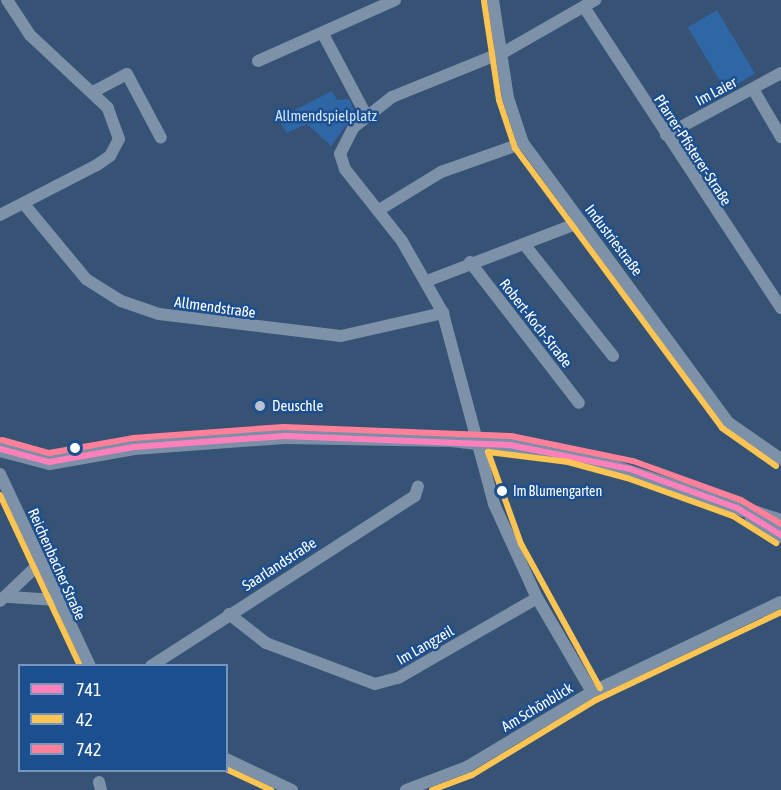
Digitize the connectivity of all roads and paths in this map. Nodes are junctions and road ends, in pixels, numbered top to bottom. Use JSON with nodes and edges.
{"nodes":[{"id":1,"x":7,"y":0,"type":"edge"},
{"id":2,"x":395,"y":0,"type":"edge"},
{"id":3,"x":493,"y":0,"type":"edge"},
{"id":4,"x":596,"y":0,"type":"edge"},
{"id":5,"x":368,"y":5,"type":"edge"},
{"id":6,"x":584,"y":7,"type":"junction"},
{"id":7,"x":323,"y":34,"type":"junction"},
{"id":8,"x":499,"y":52,"type":"junction"},
{"id":9,"x":258,"y":61,"type":"dead end"},
{"id":10,"x":781,"y":73,"type":"edge"},
{"id":11,"x":753,"y":89,"type":"junction"},
{"id":12,"x":93,"y":92,"type":"junction"},
{"id":13,"x":366,"y":115,"type":"junction"},
{"id":14,"x":666,"y":135,"type":"junction"},
{"id":15,"x":781,"y":137,"type":"edge"},
{"id":16,"x":161,"y":138,"type":"dead end"},
{"id":17,"x":523,"y":143,"type":"junction"},
{"id":18,"x":24,"y":204,"type":"junction"},
{"id":19,"x":379,"y":210,"type":"junction"},
{"id":20,"x":0,"y":215,"type":"edge"},
{"id":21,"x":581,"y":222,"type":"junction"},
{"id":22,"x":524,"y":244,"type":"junction"},
{"id":23,"x":470,"y":262,"type":"junction"},
{"id":24,"x":427,"y":281,"type":"junction"},
{"id":25,"x":781,"y":308,"type":"edge"},
{"id":26,"x":443,"y":313,"type":"junction"},
{"id":27,"x":613,"y":356,"type":"dead end"},
{"id":28,"x":579,"y":403,"type":"dead end"},
{"id":29,"x":475,"y":441,"type":"junction"},
{"id":30,"x":0,"y":450,"type":"edge"},
{"id":31,"x":781,"y":459,"type":"edge"},
{"id":32,"x":0,"y":474,"type":"edge"},
{"id":33,"x":418,"y":486,"type":"dead end"},
{"id":34,"x":737,"y":508,"type":"junction"},
{"id":35,"x":781,"y":521,"type":"edge"},
{"id":36,"x":781,"y":535,"type":"edge"},
{"id":37,"x":40,"y":563,"type":"junction"},
{"id":38,"x":537,"y":598,"type":"junction"},
{"id":39,"x":5,"y":599,"type":"edge"},
{"id":40,"x":57,"y":600,"type":"junction"},
{"id":41,"x":781,"y":602,"type":"edge"},
{"id":42,"x":229,"y":614,"type":"junction"},
{"id":43,"x":89,"y":664,"type":"edge"},
{"id":44,"x":154,"y":664,"type":"edge"},
{"id":45,"x":592,"y":692,"type":"junction"},
{"id":46,"x":228,"y":760,"type":"edge"},
{"id":47,"x":292,"y":790,"type":"edge"},
{"id":48,"x":406,"y":790,"type":"edge"}],
"edges":[{"from":1,"to":12,"type":"street"},
{"from":2,"to":5,"type":"street"},
{"from":3,"to":8,"type":"street","name":"Industriestraße"},
{"from":4,"to":6,"type":"street"},
{"from":5,"to":7,"type":"street"},
{"from":6,"to":8,"type":"street"},
{"from":6,"to":14,"type":"street","name":"Pfarrer-Pfisterer-Straße"},
{"from":7,"to":9,"type":"street"},
{"from":7,"to":13,"type":"street"},
{"from":8,"to":13,"type":"street"},
{"from":8,"to":17,"type":"street","name":"Industriestraße"},
{"from":10,"to":11,"type":"street","name":"Im Laier"},
{"from":11,"to":14,"type":"street","name":"Im Laier"},
{"from":11,"to":15,"type":"street"},
{"from":12,"to":16,"type":"street"},
{"from":12,"to":18,"type":"street"},
{"from":13,"to":19,"type":"street"},
{"from":14,"to":25,"type":"street","name":"Pfarrer-Pfisterer-Straße"},
{"from":17,"to":19,"type":"street"},
{"from":17,"to":21,"type":"street","name":"Industriestraße"},
{"from":18,"to":20,"type":"street"},
{"from":18,"to":26,"type":"street","name":"Allmendstraße"},
{"from":19,"to":24,"type":"street"},
{"from":21,"to":22,"type":"street"},
{"from":21,"to":31,"type":"street","name":"Industriestraße"},
{"from":22,"to":23,"type":"street"},
{"from":22,"to":27,"type":"street"},
{"from":23,"to":24,"type":"street"},
{"from":23,"to":28,"type":"street","name":"Robert-Koch-Straße"},
{"from":24,"to":26,"type":"street"},
{"from":26,"to":29,"type":"street"},
{"from":29,"to":30,"type":"main road"},
{"from":29,"to":34,"type":"main road"},
{"from":29,"to":38,"type":"street"},
{"from":32,"to":37,"type":"street","name":"Reichenbacher Straße"},
{"from":33,"to":42,"type":"street","name":"Saarlandstraße"},
{"from":34,"to":35,"type":"main road"},
{"from":34,"to":36,"type":"main road"},
{"from":37,"to":39,"type":"street"},
{"from":37,"to":40,"type":"street","name":"Reichenbacher Straße"},
{"from":38,"to":42,"type":"street","name":"Im Langzeil"},
{"from":38,"to":45,"type":"street"},
{"from":39,"to":40,"type":"street"},
{"from":40,"to":43,"type":"street","name":"Reichenbacher Straße"},
{"from":41,"to":45,"type":"street","name":"Am Schönblick"},
{"from":42,"to":44,"type":"street","name":"Saarlandstraße"},
{"from":45,"to":48,"type":"street","name":"Am Schönblick"},
{"from":46,"to":47,"type":"street"}]}
